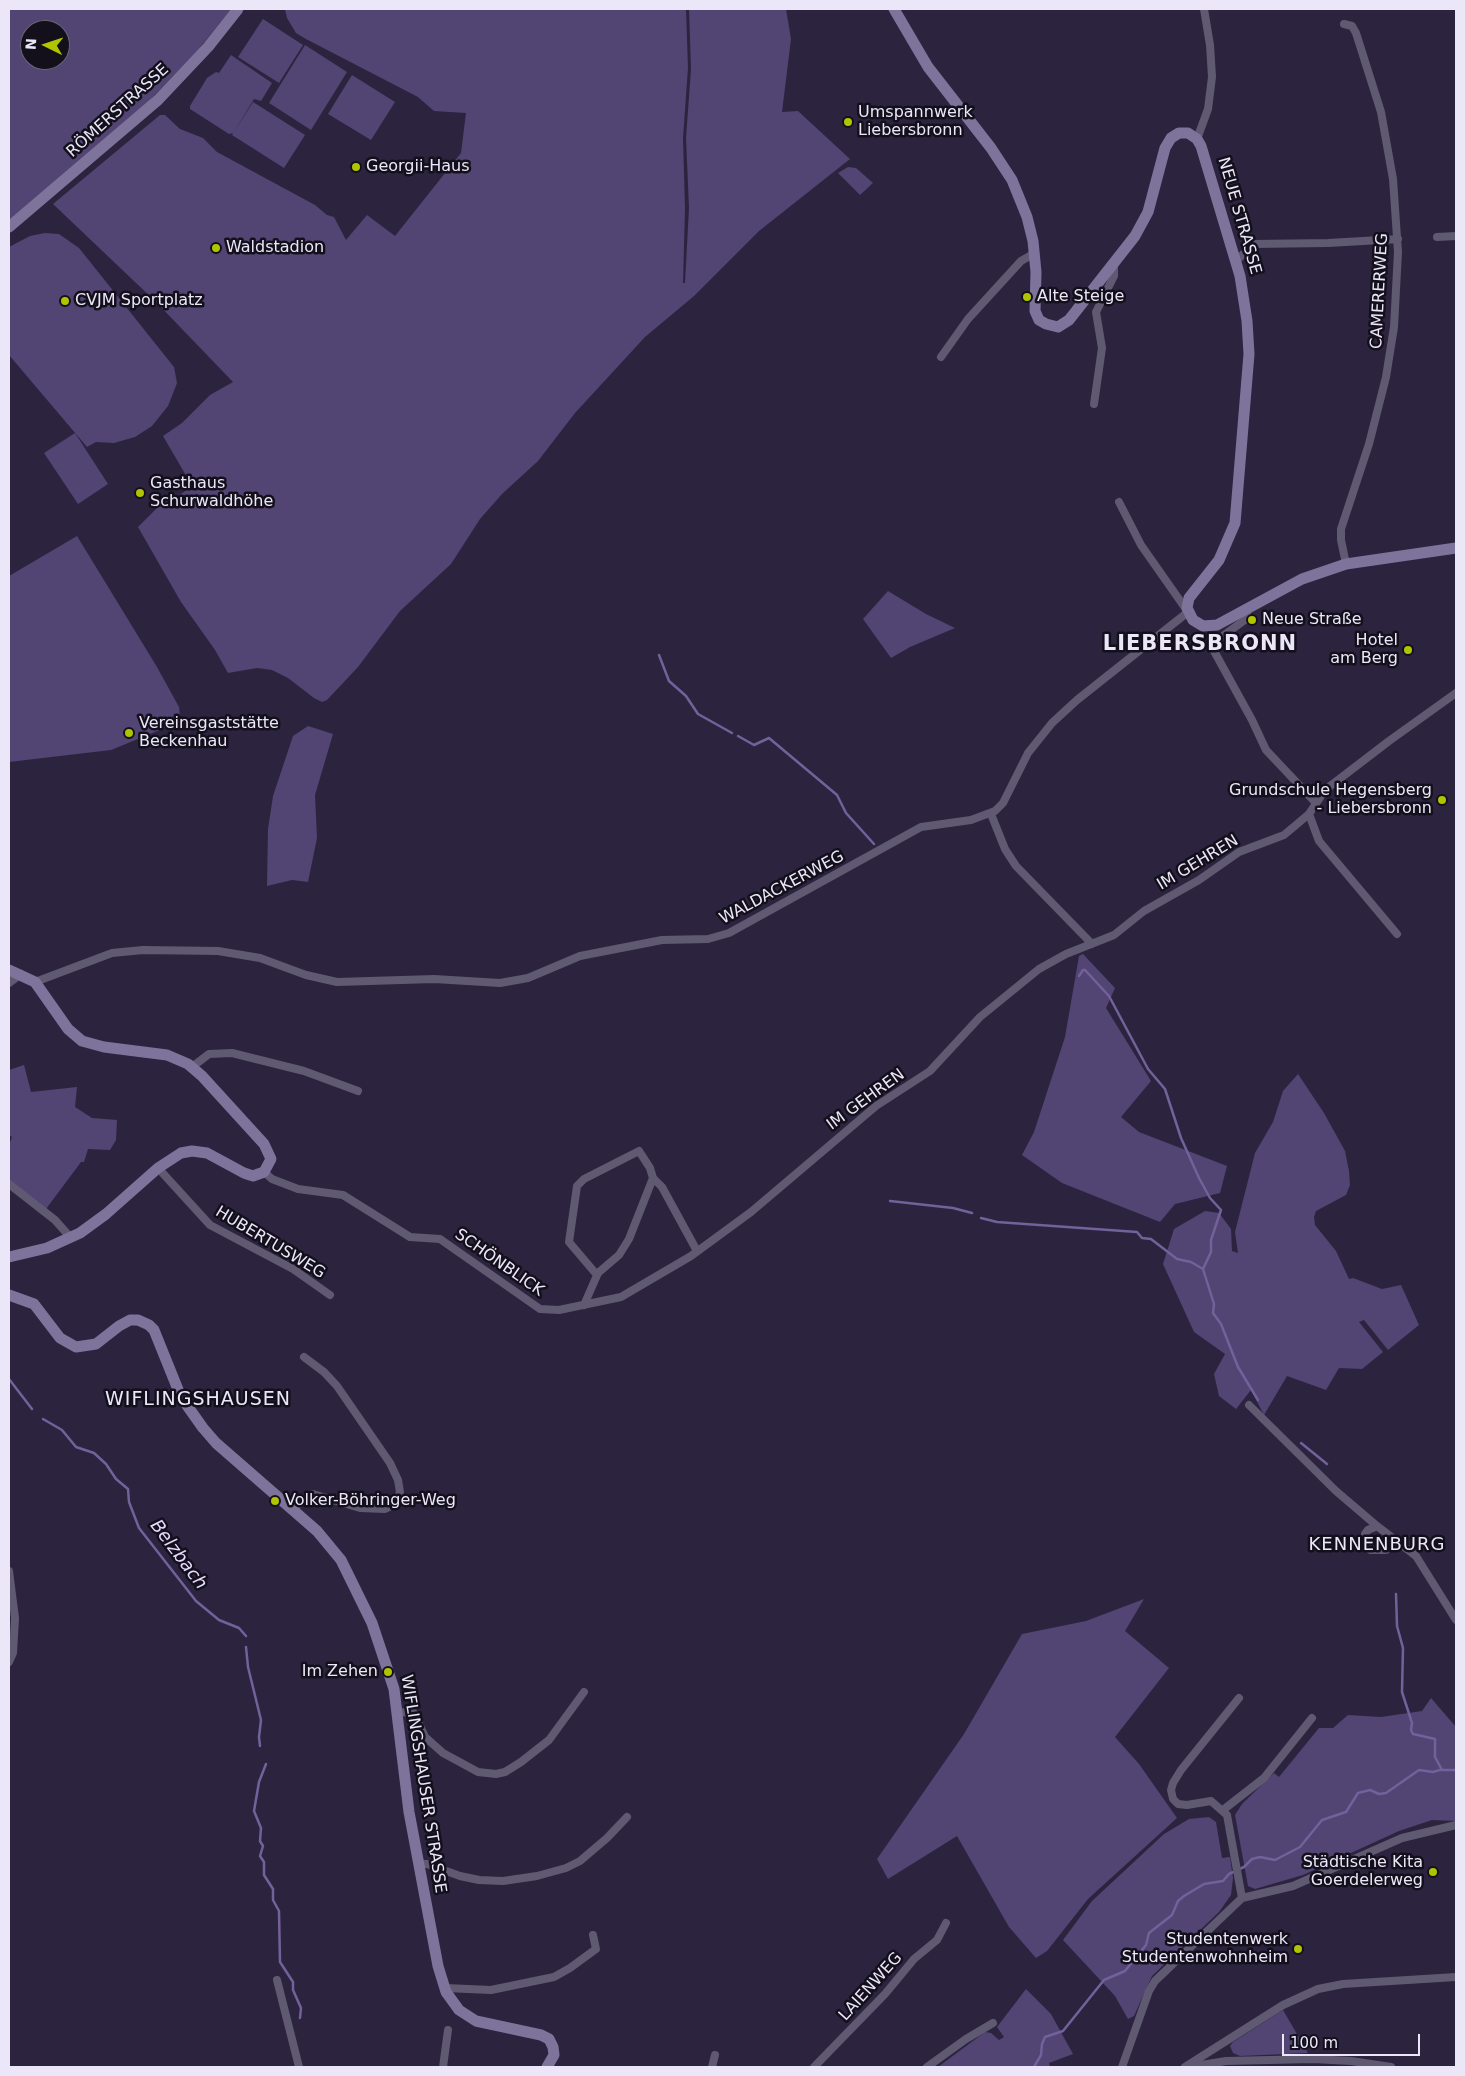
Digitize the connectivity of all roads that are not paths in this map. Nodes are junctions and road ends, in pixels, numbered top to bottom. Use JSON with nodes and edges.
{"nodes":[{"id":1,"x":238,"y":9,"type":"edge"},
{"id":2,"x":894,"y":9,"type":"edge"},
{"id":3,"x":1204,"y":9,"type":"edge"},
{"id":4,"x":1344,"y":24,"type":"dead end"},
{"id":5,"x":1197,"y":139,"type":"junction"},
{"id":6,"x":9,"y":227,"type":"edge"},
{"id":7,"x":1456,"y":236,"type":"edge"},
{"id":8,"x":1437,"y":238,"type":"dead end"},
{"id":9,"x":1398,"y":240,"type":"junction"},
{"id":10,"x":1034,"y":253,"type":"junction"},
{"id":11,"x":1236,"y":261,"type":"junction"},
{"id":12,"x":1114,"y":262,"type":"junction"},
{"id":13,"x":941,"y":357,"type":"dead end"},
{"id":14,"x":1094,"y":404,"type":"dead end"},
{"id":15,"x":1119,"y":502,"type":"dead end"},
{"id":16,"x":1456,"y":548,"type":"edge"},
{"id":17,"x":1346,"y":564,"type":"junction"},
{"id":18,"x":1248,"y":607,"type":"junction"},
{"id":19,"x":1188,"y":612,"type":"junction"},
{"id":20,"x":1456,"y":693,"type":"edge"},
{"id":21,"x":1316,"y":803,"type":"junction"},
{"id":22,"x":991,"y":814,"type":"junction"},
{"id":23,"x":1309,"y":814,"type":"junction"},
{"id":24,"x":1397,"y":934,"type":"dead end"},
{"id":25,"x":1092,"y":944,"type":"junction"},
{"id":26,"x":9,"y":970,"type":"edge"},
{"id":27,"x":21,"y":974,"type":"junction"},
{"id":28,"x":35,"y":982,"type":"junction"},
{"id":29,"x":9,"y":983,"type":"edge"},
{"id":30,"x":192,"y":1067,"type":"junction"},
{"id":31,"x":358,"y":1091,"type":"dead end"},
{"id":32,"x":158,"y":1168,"type":"junction"},
{"id":33,"x":798,"y":1171,"type":"joint"},
{"id":34,"x":264,"y":1172,"type":"junction"},
{"id":35,"x":653,"y":1178,"type":"junction"},
{"id":36,"x":9,"y":1184,"type":"edge"},
{"id":37,"x":71,"y":1238,"type":"junction"},
{"id":38,"x":698,"y":1251,"type":"junction"},
{"id":39,"x":9,"y":1257,"type":"edge"},
{"id":40,"x":597,"y":1275,"type":"junction"},
{"id":41,"x":9,"y":1294,"type":"edge"},
{"id":42,"x":330,"y":1295,"type":"dead end"},
{"id":43,"x":584,"y":1305,"type":"junction"},
{"id":44,"x":304,"y":1357,"type":"dead end"},
{"id":45,"x":1249,"y":1406,"type":"dead end"},
{"id":46,"x":293,"y":1510,"type":"junction"},
{"id":47,"x":1377,"y":1526,"type":"junction"},
{"id":48,"x":1397,"y":1541,"type":"junction"},
{"id":49,"x":9,"y":1571,"type":"edge"},
{"id":50,"x":1456,"y":1620,"type":"edge"},
{"id":51,"x":9,"y":1662,"type":"edge"},
{"id":52,"x":584,"y":1692,"type":"dead end"},
{"id":53,"x":1239,"y":1698,"type":"dead end"},
{"id":54,"x":398,"y":1712,"type":"junction"},
{"id":55,"x":1312,"y":1718,"type":"dead end"},
{"id":56,"x":1223,"y":1810,"type":"junction"},
{"id":57,"x":627,"y":1817,"type":"dead end"},
{"id":58,"x":1456,"y":1825,"type":"edge"},
{"id":59,"x":419,"y":1864,"type":"junction"},
{"id":60,"x":1242,"y":1898,"type":"junction"},
{"id":61,"x":946,"y":1923,"type":"dead end"},
{"id":62,"x":593,"y":1934,"type":"dead end"},
{"id":63,"x":1456,"y":1977,"type":"edge"},
{"id":64,"x":277,"y":1980,"type":"dead end"},
{"id":65,"x":444,"y":1988,"type":"junction"},
{"id":66,"x":993,"y":2023,"type":"dead end"},
{"id":67,"x":448,"y":2030,"type":"dead end"},
{"id":68,"x":715,"y":2055,"type":"dead end"},
{"id":69,"x":299,"y":2067,"type":"edge"},
{"id":70,"x":443,"y":2067,"type":"edge"},
{"id":71,"x":547,"y":2067,"type":"edge"},
{"id":72,"x":712,"y":2067,"type":"edge"},
{"id":73,"x":814,"y":2067,"type":"edge"},
{"id":74,"x":927,"y":2067,"type":"edge"},
{"id":75,"x":1122,"y":2067,"type":"edge"},
{"id":76,"x":1186,"y":2067,"type":"edge"},
{"id":77,"x":1391,"y":2067,"type":"edge"}],
"edges":[{"from":1,"to":6,"type":"street","name":"RÖMERSTRASSE"},
{"from":2,"to":10,"type":"street"},
{"from":3,"to":5,"type":"street"},
{"from":4,"to":9,"type":"street","name":"CAMERERWEG"},
{"from":5,"to":11,"type":"street","name":"NEUE STRASSE"},
{"from":5,"to":12,"type":"street"},
{"from":7,"to":8,"type":"street"},
{"from":9,"to":11,"type":"street"},
{"from":9,"to":17,"type":"street","name":"CAMERERWEG"},
{"from":10,"to":12,"type":"street"},
{"from":10,"to":13,"type":"street"},
{"from":11,"to":19,"type":"street","name":"NEUE STRASSE"},
{"from":12,"to":14,"type":"street"},
{"from":15,"to":19,"type":"street"},
{"from":16,"to":17,"type":"street"},
{"from":17,"to":18,"type":"street"},
{"from":18,"to":19,"type":"street"},
{"from":18,"to":21,"type":"street"},
{"from":19,"to":22,"type":"street"},
{"from":20,"to":21,"type":"street","name":"IM GEHREN"},
{"from":21,"to":23,"type":"street","name":"IM GEHREN"},
{"from":22,"to":25,"type":"street"},
{"from":22,"to":28,"type":"street","name":"WALDACKERWEG"},
{"from":23,"to":24,"type":"street"},
{"from":23,"to":25,"type":"street","name":"IM GEHREN"},
{"from":25,"to":33,"type":"street","name":"IM GEHREN"},
{"from":26,"to":27,"type":"street"},
{"from":27,"to":28,"type":"street"},
{"from":27,"to":29,"type":"street"},
{"from":28,"to":30,"type":"street"},
{"from":30,"to":31,"type":"street"},
{"from":30,"to":34,"type":"street"},
{"from":32,"to":34,"type":"street"},
{"from":32,"to":37,"type":"street"},
{"from":32,"to":42,"type":"street","name":"HUBERTUSWEG"},
{"from":33,"to":38,"type":"street","name":"SCHÖNBLICK"},
{"from":34,"to":43,"type":"street","name":"SCHÖNBLICK"},
{"from":35,"to":38,"type":"street"},
{"from":35,"to":40,"type":"street"},
{"from":35,"to":40,"type":"street"},
{"from":36,"to":37,"type":"street"},
{"from":37,"to":39,"type":"street"},
{"from":38,"to":43,"type":"street","name":"SCHÖNBLICK"},
{"from":40,"to":43,"type":"street"},
{"from":41,"to":46,"type":"street","name":"WIFLINGSHAUSER STRASSE"},
{"from":44,"to":46,"type":"street"},
{"from":45,"to":47,"type":"street"},
{"from":46,"to":54,"type":"street","name":"WIFLINGSHAUSER STRASSE"},
{"from":47,"to":48,"type":"street"},
{"from":47,"to":48,"type":"street"},
{"from":48,"to":50,"type":"street"},
{"from":49,"to":51,"type":"street"},
{"from":52,"to":54,"type":"street"},
{"from":53,"to":56,"type":"street"},
{"from":54,"to":59,"type":"street","name":"WIFLINGSHAUSER STRASSE"},
{"from":55,"to":56,"type":"street"},
{"from":56,"to":60,"type":"street"},
{"from":57,"to":59,"type":"street"},
{"from":58,"to":60,"type":"street"},
{"from":59,"to":65,"type":"street","name":"WIFLINGSHAUSER STRASSE"},
{"from":60,"to":75,"type":"street"},
{"from":61,"to":73,"type":"street","name":"LAIENWEG"},
{"from":62,"to":65,"type":"street"},
{"from":63,"to":76,"type":"street"},
{"from":64,"to":69,"type":"street"},
{"from":65,"to":71,"type":"street","name":"WIFLINGSHAUSER STRASSE"},
{"from":66,"to":74,"type":"street"},
{"from":67,"to":70,"type":"street"},
{"from":68,"to":72,"type":"street"},
{"from":76,"to":77,"type":"street"}]}
